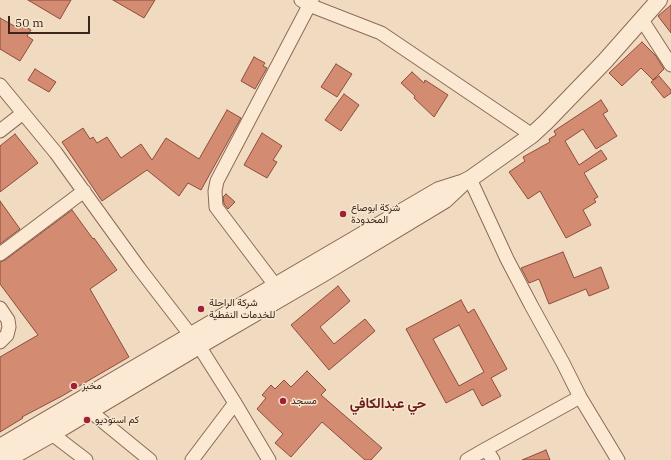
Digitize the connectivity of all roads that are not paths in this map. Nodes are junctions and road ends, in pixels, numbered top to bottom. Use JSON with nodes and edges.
{"nodes":[{"id":1,"x":659,"y":0,"type":"edge"},
{"id":2,"x":308,"y":2,"type":"edge"},
{"id":3,"x":642,"y":20,"type":"junction"},
{"id":4,"x":671,"y":65,"type":"edge"},
{"id":5,"x":0,"y":84,"type":"edge"},
{"id":6,"x":23,"y":113,"type":"junction"},
{"id":7,"x":0,"y":131,"type":"edge"},
{"id":8,"x":532,"y":135,"type":"junction"},
{"id":9,"x":467,"y":180,"type":"junction"},
{"id":10,"x":84,"y":191,"type":"junction"},
{"id":11,"x":0,"y":254,"type":"edge"},
{"id":12,"x":276,"y":285,"type":"junction"},
{"id":13,"x":0,"y":308,"type":"edge"},
{"id":14,"x":195,"y":341,"type":"junction"},
{"id":15,"x":0,"y":342,"type":"edge"},
{"id":16,"x":580,"y":397,"type":"junction"},
{"id":17,"x":235,"y":403,"type":"junction"},
{"id":18,"x":90,"y":411,"type":"junction"},
{"id":19,"x":52,"y":434,"type":"junction"},
{"id":20,"x":15,"y":450,"type":"edge"},
{"id":21,"x":490,"y":454,"type":"edge"},
{"id":22,"x":6,"y":460,"type":"edge"},
{"id":23,"x":86,"y":460,"type":"edge"},
{"id":24,"x":150,"y":460,"type":"edge"},
{"id":25,"x":192,"y":460,"type":"edge"},
{"id":26,"x":269,"y":460,"type":"edge"},
{"id":27,"x":467,"y":460,"type":"edge"},
{"id":28,"x":618,"y":460,"type":"edge"}],
"edges":[{"from":1,"to":3,"type":"street"},
{"from":2,"to":8,"type":"street"},
{"from":2,"to":12,"type":"street"},
{"from":3,"to":4,"type":"street"},
{"from":3,"to":8,"type":"street"},
{"from":5,"to":6,"type":"street"},
{"from":6,"to":7,"type":"street"},
{"from":6,"to":10,"type":"street"},
{"from":8,"to":9,"type":"street"},
{"from":9,"to":12,"type":"street"},
{"from":9,"to":14,"type":"street"},
{"from":9,"to":16,"type":"street"},
{"from":10,"to":11,"type":"street"},
{"from":10,"to":14,"type":"street"},
{"from":12,"to":14,"type":"street"},
{"from":13,"to":15,"type":"street"},
{"from":14,"to":17,"type":"street"},
{"from":14,"to":18,"type":"street"},
{"from":14,"to":20,"type":"street"},
{"from":16,"to":21,"type":"street"},
{"from":16,"to":28,"type":"street"},
{"from":17,"to":25,"type":"street"},
{"from":17,"to":26,"type":"street"},
{"from":18,"to":19,"type":"street"},
{"from":18,"to":24,"type":"street"},
{"from":19,"to":20,"type":"street"},
{"from":19,"to":23,"type":"street"},
{"from":20,"to":22,"type":"street"},
{"from":21,"to":27,"type":"street"}]}
